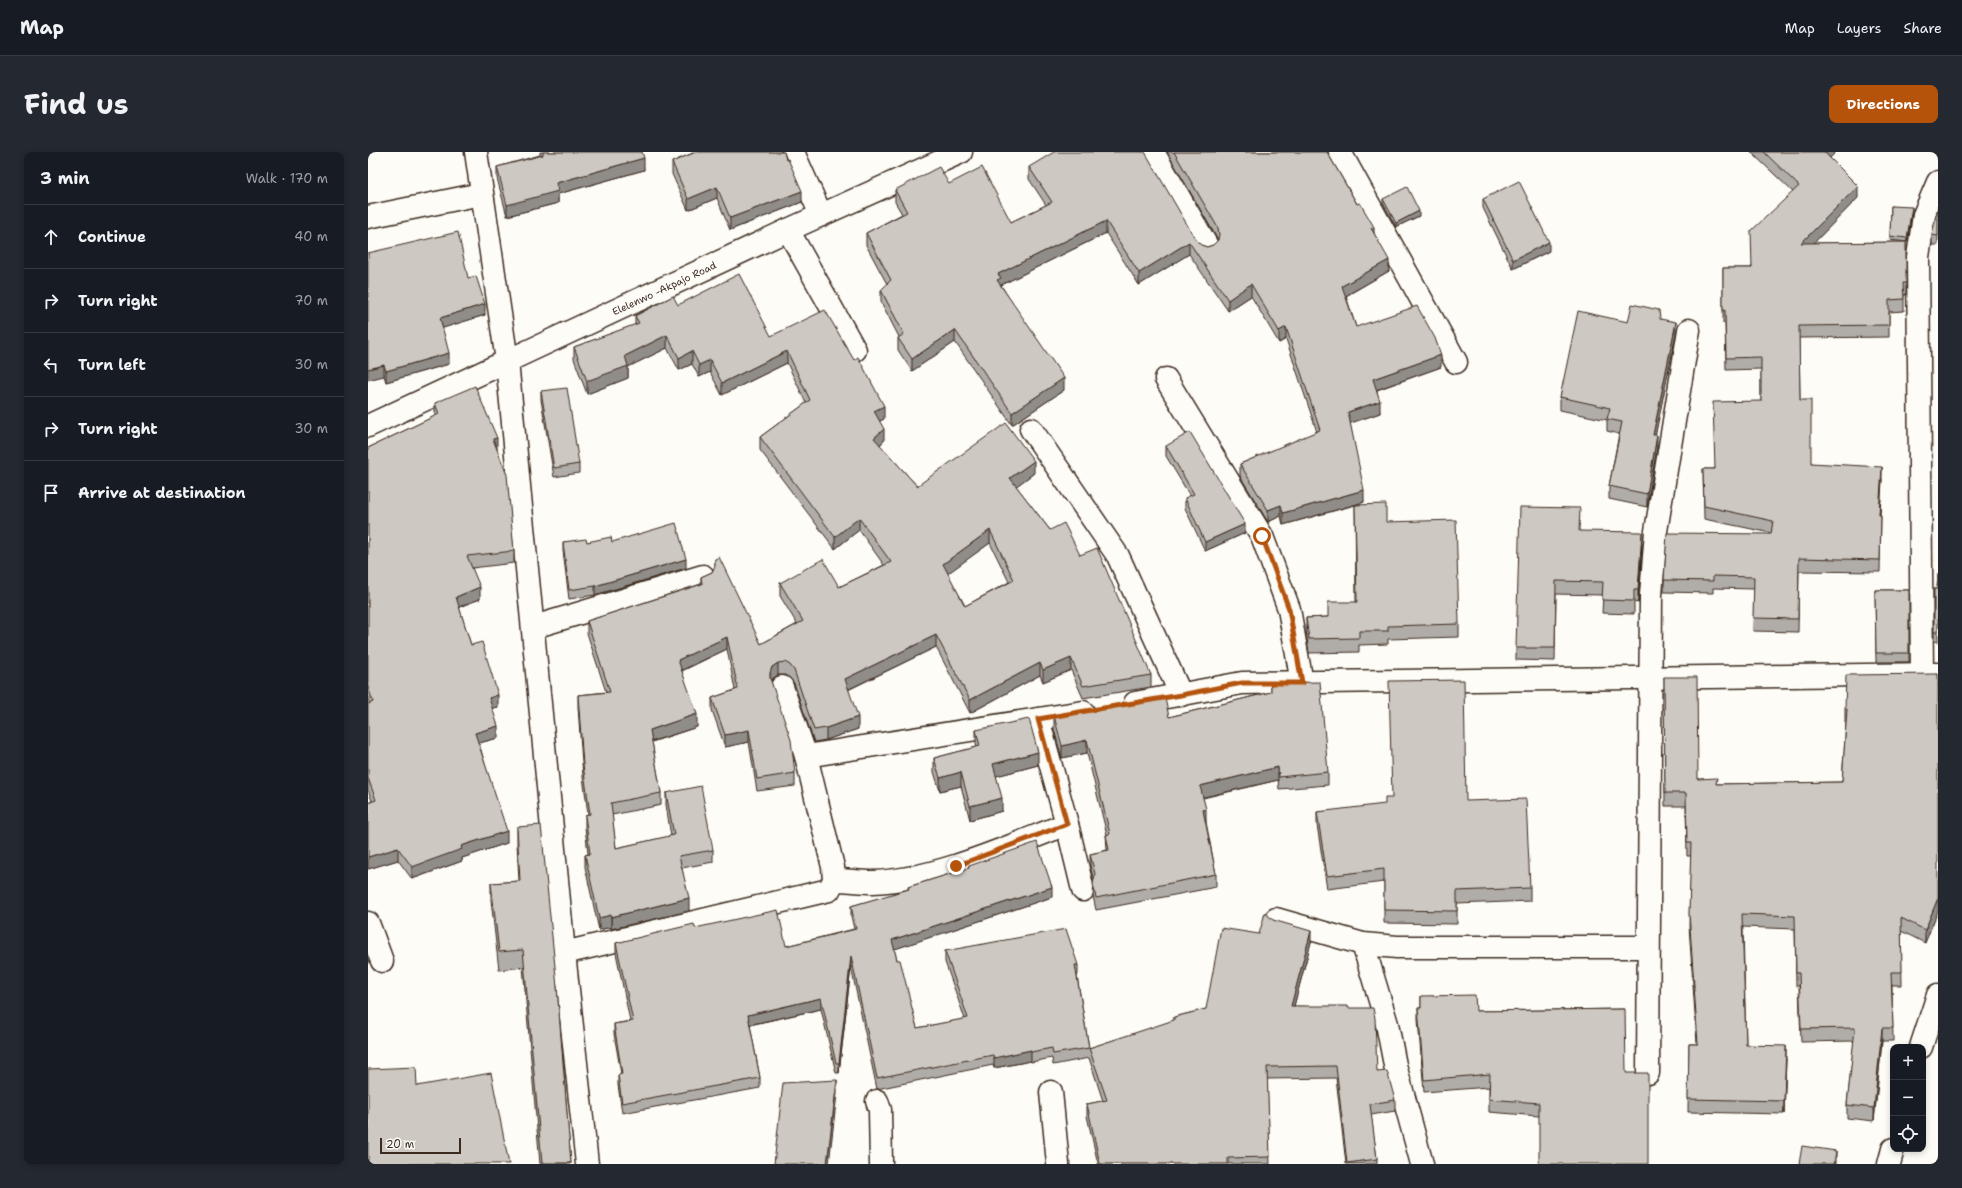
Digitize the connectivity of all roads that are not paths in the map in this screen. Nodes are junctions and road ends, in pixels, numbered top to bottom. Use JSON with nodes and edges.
{"nodes":[{"id":1,"x":476,"y":152,"type":"edge"},
{"id":2,"x":793,"y":152,"type":"edge"},
{"id":3,"x":961,"y":152,"type":"edge"},
{"id":4,"x":1153,"y":152,"type":"edge"},
{"id":5,"x":1340,"y":152,"type":"edge"},
{"id":6,"x":1938,"y":182,"type":"edge"},
{"id":7,"x":481,"y":194,"type":"junction"},
{"id":8,"x":821,"y":215,"type":"junction"},
{"id":9,"x":368,"y":217,"type":"edge"},
{"id":10,"x":788,"y":230,"type":"junction"},
{"id":11,"x":1208,"y":246,"type":"edge"},
{"id":12,"x":1688,"y":330,"type":"dead end"},
{"id":13,"x":855,"y":350,"type":"dead end"},
{"id":14,"x":507,"y":361,"type":"junction"},
{"id":15,"x":1456,"y":362,"type":"dead end"},
{"id":16,"x":1166,"y":379,"type":"dead end"},
{"id":17,"x":368,"y":426,"type":"edge"},
{"id":18,"x":1031,"y":429,"type":"dead end"},
{"id":19,"x":704,"y":576,"type":"edge"},
{"id":20,"x":534,"y":627,"type":"junction"},
{"id":21,"x":1930,"y":673,"type":"edge"},
{"id":22,"x":1650,"y":678,"type":"junction"},
{"id":23,"x":1302,"y":683,"type":"junction"},
{"id":24,"x":782,"y":687,"type":"dead end"},
{"id":25,"x":1181,"y":695,"type":"junction"},
{"id":26,"x":1038,"y":719,"type":"junction"},
{"id":27,"x":806,"y":756,"type":"junction"},
{"id":28,"x":1067,"y":824,"type":"junction"},
{"id":29,"x":834,"y":880,"type":"junction"},
{"id":30,"x":1083,"y":890,"type":"dead end"},
{"id":31,"x":1276,"y":919,"type":"edge"},
{"id":32,"x":368,"y":923,"type":"edge"},
{"id":33,"x":1363,"y":944,"type":"junction"},
{"id":34,"x":1648,"y":947,"type":"junction"},
{"id":35,"x":564,"y":953,"type":"junction"},
{"id":36,"x":382,"y":961,"type":"dead end"},
{"id":37,"x":1938,"y":995,"type":"edge"},
{"id":38,"x":1923,"y":1044,"type":"edge"},
{"id":39,"x":1648,"y":1072,"type":"edge"},
{"id":40,"x":1051,"y":1092,"type":"dead end"},
{"id":41,"x":877,"y":1101,"type":"dead end"},
{"id":42,"x":1892,"y":1152,"type":"edge"},
{"id":43,"x":587,"y":1164,"type":"edge"},
{"id":44,"x":881,"y":1164,"type":"edge"},
{"id":45,"x":1058,"y":1164,"type":"edge"},
{"id":46,"x":1422,"y":1164,"type":"edge"},
{"id":47,"x":1889,"y":1164,"type":"edge"}],
"edges":[{"from":1,"to":7,"type":"street"},
{"from":2,"to":8,"type":"street"},
{"from":3,"to":8,"type":"street","name":"Elelenwo -Akpajo Road"},
{"from":4,"to":11,"type":"street"},
{"from":5,"to":15,"type":"street"},
{"from":6,"to":21,"type":"street"},
{"from":7,"to":9,"type":"street"},
{"from":7,"to":14,"type":"street"},
{"from":8,"to":10,"type":"street","name":"Elelenwo -Akpajo Road"},
{"from":10,"to":13,"type":"street"},
{"from":10,"to":14,"type":"street","name":"Elelenwo -Akpajo Road"},
{"from":12,"to":22,"type":"street"},
{"from":14,"to":17,"type":"street","name":"Elelenwo -Akpajo Road"},
{"from":14,"to":20,"type":"street"},
{"from":16,"to":23,"type":"street"},
{"from":18,"to":25,"type":"street"},
{"from":19,"to":20,"type":"street"},
{"from":20,"to":35,"type":"street"},
{"from":21,"to":22,"type":"street"},
{"from":22,"to":23,"type":"street"},
{"from":22,"to":34,"type":"street"},
{"from":23,"to":25,"type":"street"},
{"from":24,"to":27,"type":"street"},
{"from":25,"to":26,"type":"street"},
{"from":26,"to":27,"type":"street"},
{"from":26,"to":28,"type":"street"},
{"from":27,"to":29,"type":"street"},
{"from":28,"to":29,"type":"street"},
{"from":28,"to":30,"type":"street"},
{"from":29,"to":35,"type":"street"},
{"from":31,"to":33,"type":"street"},
{"from":32,"to":36,"type":"street"},
{"from":33,"to":34,"type":"street"},
{"from":33,"to":46,"type":"street"},
{"from":34,"to":39,"type":"street"},
{"from":35,"to":43,"type":"street"},
{"from":37,"to":38,"type":"street"},
{"from":40,"to":45,"type":"street"},
{"from":41,"to":44,"type":"street"},
{"from":42,"to":47,"type":"street"}]}
